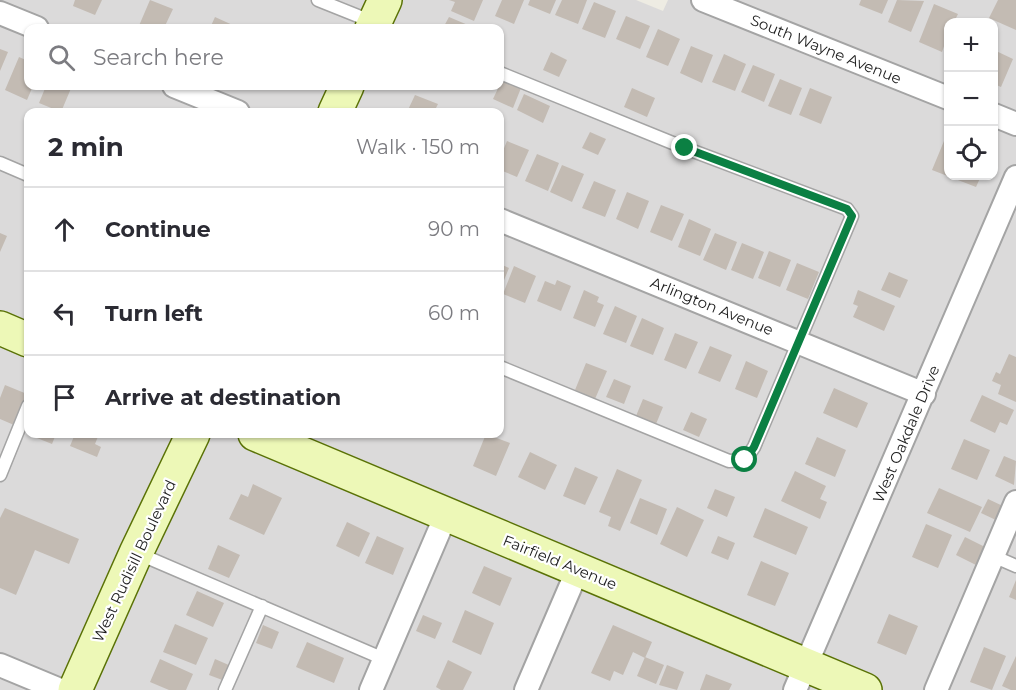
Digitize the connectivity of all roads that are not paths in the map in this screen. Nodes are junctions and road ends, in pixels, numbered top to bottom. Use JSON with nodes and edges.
{"nodes":[{"id":1,"x":318,"y":0,"type":"edge"},
{"id":2,"x":703,"y":0,"type":"edge"},
{"id":3,"x":0,"y":13,"type":"edge"},
{"id":4,"x":380,"y":20,"type":"edge"},
{"id":5,"x":27,"y":24,"type":"edge"},
{"id":6,"x":504,"y":75,"type":"edge"},
{"id":7,"x":184,"y":90,"type":"edge"},
{"id":8,"x":345,"y":90,"type":"edge"},
{"id":9,"x":944,"y":96,"type":"edge"},
{"id":10,"x":228,"y":108,"type":"edge"},
{"id":11,"x":337,"y":108,"type":"edge"},
{"id":12,"x":998,"y":118,"type":"edge"},
{"id":13,"x":1016,"y":124,"type":"edge"},
{"id":14,"x":0,"y":163,"type":"edge"},
{"id":15,"x":24,"y":173,"type":"edge"},
{"id":16,"x":1016,"y":177,"type":"edge"},
{"id":17,"x":504,"y":222,"type":"edge"},
{"id":18,"x":0,"y":328,"type":"edge"},
{"id":19,"x":24,"y":338,"type":"edge"},
{"id":20,"x":799,"y":342,"type":"junction"},
{"id":21,"x":504,"y":369,"type":"edge"},
{"id":22,"x":924,"y":394,"type":"junction"},
{"id":23,"x":24,"y":416,"type":"edge"},
{"id":24,"x":191,"y":438,"type":"edge"},
{"id":25,"x":264,"y":438,"type":"edge"},
{"id":26,"x":0,"y":475,"type":"edge"},
{"id":27,"x":1016,"y":502,"type":"edge"},
{"id":28,"x":446,"y":515,"type":"junction"},
{"id":29,"x":136,"y":553,"type":"junction"},
{"id":30,"x":993,"y":556,"type":"junction"},
{"id":31,"x":1016,"y":566,"type":"edge"},
{"id":32,"x":578,"y":569,"type":"junction"},
{"id":33,"x":262,"y":606,"type":"junction"},
{"id":34,"x":384,"y":658,"type":"junction"},
{"id":35,"x":0,"y":665,"type":"edge"},
{"id":36,"x":800,"y":678,"type":"edge"},
{"id":37,"x":60,"y":690,"type":"edge"},
{"id":38,"x":75,"y":690,"type":"edge"},
{"id":39,"x":225,"y":690,"type":"edge"},
{"id":40,"x":370,"y":690,"type":"edge"},
{"id":41,"x":526,"y":690,"type":"edge"},
{"id":42,"x":865,"y":690,"type":"edge"},
{"id":43,"x":936,"y":690,"type":"edge"}],
"edges":[{"from":1,"to":4,"type":"lane"},
{"from":2,"to":9,"type":"street","name":"South Wayne Avenue"},
{"from":3,"to":5,"type":"street"},
{"from":6,"to":20,"type":"lane"},
{"from":7,"to":10,"type":"street"},
{"from":8,"to":11,"type":"main road"},
{"from":12,"to":13,"type":"street"},
{"from":14,"to":15,"type":"lane"},
{"from":16,"to":22,"type":"street","name":"West Oakdale Drive"},
{"from":17,"to":20,"type":"street","name":"Arlington Avenue"},
{"from":18,"to":19,"type":"main road"},
{"from":20,"to":21,"type":"lane"},
{"from":20,"to":22,"type":"street","name":"Arlington Avenue"},
{"from":22,"to":36,"type":"street","name":"West Oakdale Drive"},
{"from":23,"to":26,"type":"lane"},
{"from":24,"to":29,"type":"main road","name":"West Rudisill Boulevard"},
{"from":25,"to":28,"type":"main road","name":"Fairfield Avenue"},
{"from":27,"to":30,"type":"street"},
{"from":28,"to":32,"type":"main road","name":"Fairfield Avenue"},
{"from":28,"to":34,"type":"street"},
{"from":29,"to":33,"type":"lane"},
{"from":29,"to":38,"type":"main road","name":"West Rudisill Boulevard"},
{"from":30,"to":31,"type":"lane"},
{"from":30,"to":43,"type":"street"},
{"from":32,"to":36,"type":"main road","name":"Fairfield Avenue"},
{"from":32,"to":41,"type":"street"},
{"from":33,"to":34,"type":"lane"},
{"from":33,"to":39,"type":"lane"},
{"from":34,"to":40,"type":"street"},
{"from":35,"to":37,"type":"street"},
{"from":36,"to":42,"type":"main road","name":"Fairfield Avenue"}]}
